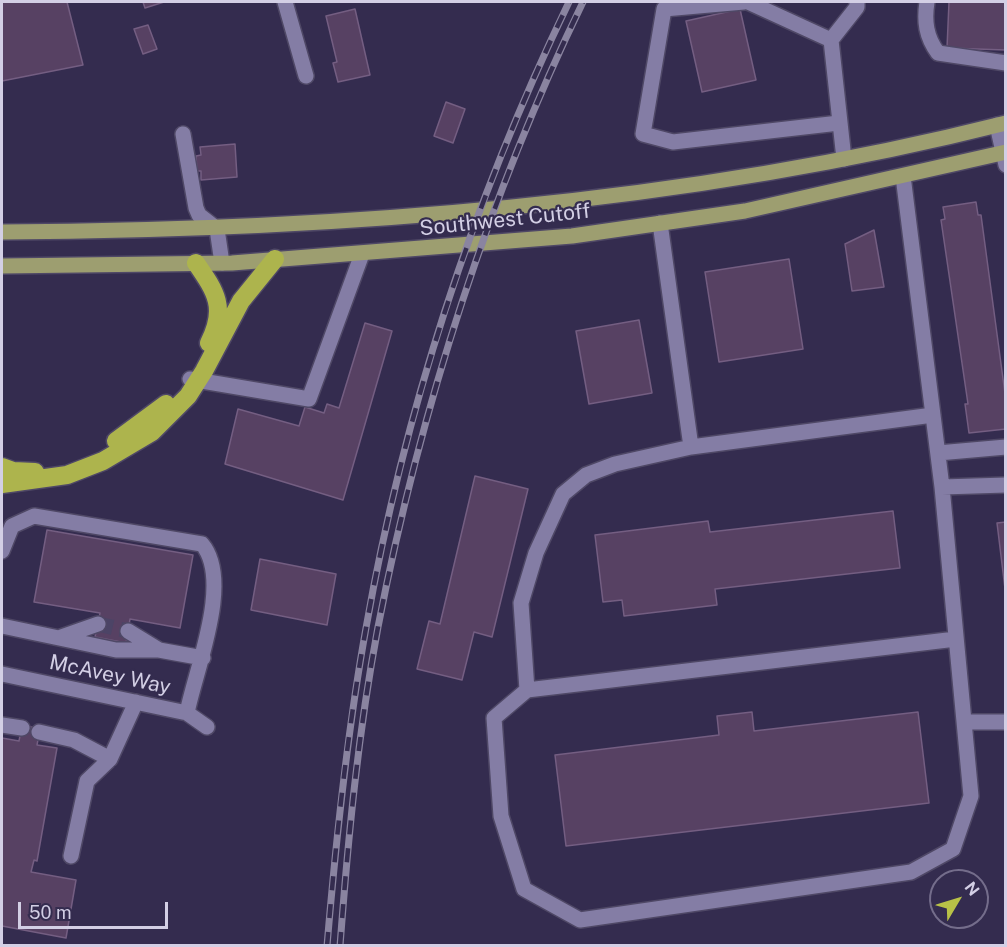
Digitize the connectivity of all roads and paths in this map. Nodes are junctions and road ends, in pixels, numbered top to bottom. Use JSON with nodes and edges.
{"nodes":[{"id":1,"x":285,"y":2,"type":"edge"},
{"id":2,"x":746,"y":2,"type":"edge"},
{"id":3,"x":857,"y":2,"type":"edge"},
{"id":4,"x":927,"y":2,"type":"edge"},
{"id":5,"x":664,"y":5,"type":"edge"},
{"id":6,"x":831,"y":40,"type":"junction"},
{"id":7,"x":1005,"y":63,"type":"edge"},
{"id":8,"x":306,"y":76,"type":"dead end"},
{"id":9,"x":839,"y":123,"type":"junction"},
{"id":10,"x":1001,"y":124,"type":"edge"},
{"id":11,"x":183,"y":134,"type":"dead end"},
{"id":12,"x":1005,"y":156,"type":"edge"},
{"id":13,"x":844,"y":159,"type":"junction"},
{"id":14,"x":903,"y":176,"type":"junction"},
{"id":15,"x":660,"y":223,"type":"junction"},
{"id":16,"x":217,"y":229,"type":"junction"},
{"id":17,"x":2,"y":232,"type":"edge"},
{"id":18,"x":362,"y":254,"type":"junction"},
{"id":19,"x":275,"y":260,"type":"junction"},
{"id":20,"x":196,"y":263,"type":"junction"},
{"id":21,"x":222,"y":263,"type":"junction"},
{"id":22,"x":2,"y":266,"type":"edge"},
{"id":23,"x":194,"y":380,"type":"junction"},
{"id":24,"x":933,"y":415,"type":"junction"},
{"id":25,"x":691,"y":447,"type":"junction"},
{"id":26,"x":1005,"y":447,"type":"edge"},
{"id":27,"x":938,"y":453,"type":"junction"},
{"id":28,"x":2,"y":467,"type":"edge"},
{"id":29,"x":2,"y":484,"type":"edge"},
{"id":30,"x":1005,"y":485,"type":"edge"},
{"id":31,"x":942,"y":487,"type":"junction"},
{"id":32,"x":2,"y":551,"type":"edge"},
{"id":33,"x":98,"y":624,"type":"tunnel mouth"},
{"id":34,"x":2,"y":626,"type":"edge"},
{"id":35,"x":128,"y":631,"type":"tunnel mouth"},
{"id":36,"x":62,"y":637,"type":"junction"},
{"id":37,"x":956,"y":639,"type":"junction"},
{"id":38,"x":159,"y":650,"type":"junction"},
{"id":39,"x":203,"y":658,"type":"junction"},
{"id":40,"x":2,"y":674,"type":"edge"},
{"id":41,"x":527,"y":690,"type":"junction"},
{"id":42,"x":136,"y":702,"type":"junction"},
{"id":43,"x":187,"y":713,"type":"junction"},
{"id":44,"x":964,"y":722,"type":"junction"},
{"id":45,"x":1005,"y":722,"type":"edge"},
{"id":46,"x":2,"y":725,"type":"edge"},
{"id":47,"x":207,"y":727,"type":"dead end"},
{"id":48,"x":21,"y":728,"type":"dead end"},
{"id":49,"x":39,"y":732,"type":"dead end"},
{"id":50,"x":110,"y":759,"type":"junction"},
{"id":51,"x":71,"y":856,"type":"dead end"}],
"edges":[{"from":1,"to":8,"type":"street"},
{"from":2,"to":5,"type":"street"},
{"from":2,"to":6,"type":"street"},
{"from":3,"to":6,"type":"street"},
{"from":4,"to":7,"type":"street"},
{"from":5,"to":9,"type":"street"},
{"from":6,"to":9,"type":"street"},
{"from":9,"to":13,"type":"street"},
{"from":10,"to":12,"type":"street"},
{"from":10,"to":13,"type":"main road","name":"Southwest Cutoff"},
{"from":11,"to":16,"type":"street"},
{"from":12,"to":14,"type":"main road","name":"Southwest Cutoff"},
{"from":13,"to":16,"type":"main road","name":"Southwest Cutoff"},
{"from":14,"to":15,"type":"main road","name":"Southwest Cutoff"},
{"from":14,"to":24,"type":"street"},
{"from":15,"to":18,"type":"main road","name":"Southwest Cutoff"},
{"from":15,"to":25,"type":"street"},
{"from":16,"to":17,"type":"main road","name":"Southwest Cutoff"},
{"from":16,"to":21,"type":"street"},
{"from":18,"to":19,"type":"main road","name":"Southwest Cutoff"},
{"from":18,"to":23,"type":"street"},
{"from":19,"to":21,"type":"main road","name":"Southwest Cutoff"},
{"from":19,"to":23,"type":"highway"},
{"from":20,"to":21,"type":"main road","name":"Southwest Cutoff"},
{"from":20,"to":22,"type":"main road","name":"Southwest Cutoff"},
{"from":20,"to":23,"type":"highway"},
{"from":23,"to":28,"type":"highway"},
{"from":23,"to":29,"type":"highway"},
{"from":24,"to":25,"type":"street"},
{"from":24,"to":27,"type":"street"},
{"from":25,"to":41,"type":"street"},
{"from":26,"to":27,"type":"street"},
{"from":27,"to":31,"type":"street"},
{"from":30,"to":31,"type":"street"},
{"from":31,"to":37,"type":"street"},
{"from":32,"to":39,"type":"street"},
{"from":33,"to":36,"type":"street"},
{"from":34,"to":36,"type":"street"},
{"from":35,"to":38,"type":"street"},
{"from":36,"to":38,"type":"street"},
{"from":37,"to":41,"type":"street"},
{"from":37,"to":44,"type":"street"},
{"from":38,"to":39,"type":"street"},
{"from":39,"to":43,"type":"street"},
{"from":40,"to":42,"type":"street","name":"McAvey Way"},
{"from":41,"to":44,"type":"street"},
{"from":42,"to":43,"type":"street","name":"McAvey Way"},
{"from":42,"to":50,"type":"street"},
{"from":43,"to":47,"type":"street","name":"McAvey Way"},
{"from":44,"to":45,"type":"street"},
{"from":46,"to":48,"type":"street"},
{"from":49,"to":50,"type":"street"},
{"from":50,"to":51,"type":"street"}]}
